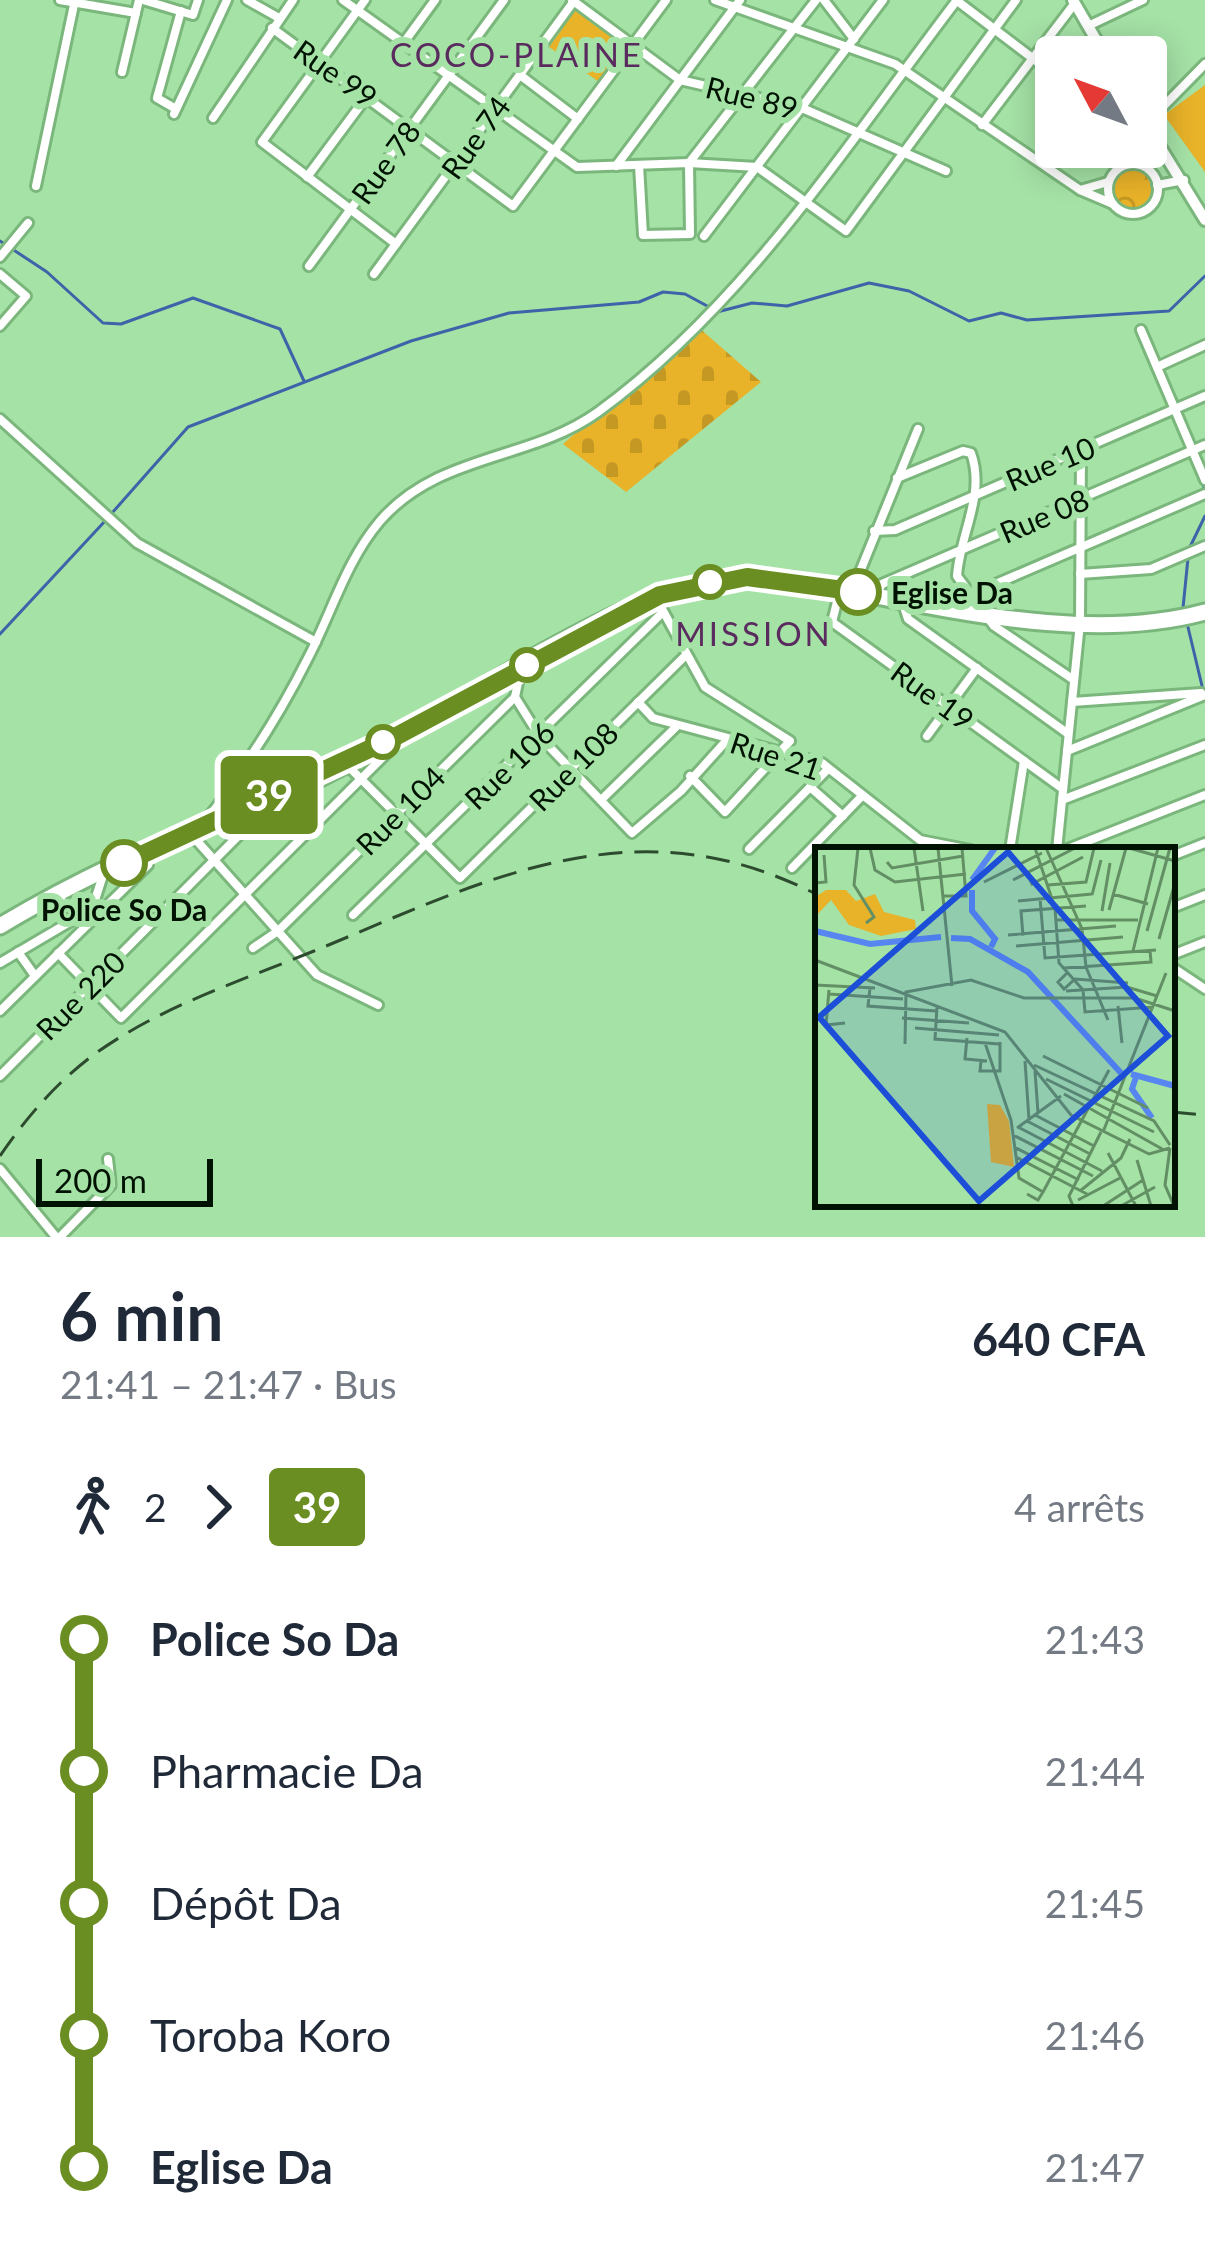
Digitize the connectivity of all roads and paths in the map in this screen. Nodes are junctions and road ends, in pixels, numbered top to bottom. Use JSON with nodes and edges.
{"nodes":[{"id":1,"x":60,"y":0,"type":"edge"},
{"id":2,"x":141,"y":0,"type":"edge"},
{"id":3,"x":198,"y":0,"type":"edge"},
{"id":4,"x":227,"y":0,"type":"edge"},
{"id":5,"x":247,"y":0,"type":"edge"},
{"id":6,"x":292,"y":0,"type":"edge"},
{"id":7,"x":343,"y":0,"type":"edge"},
{"id":8,"x":435,"y":0,"type":"edge"},
{"id":9,"x":504,"y":0,"type":"edge"},
{"id":10,"x":573,"y":0,"type":"edge"},
{"id":11,"x":666,"y":0,"type":"edge"},
{"id":12,"x":715,"y":0,"type":"edge"},
{"id":13,"x":820,"y":0,"type":"edge"},
{"id":14,"x":884,"y":0,"type":"edge"},
{"id":15,"x":956,"y":0,"type":"edge"},
{"id":16,"x":1016,"y":0,"type":"edge"},
{"id":17,"x":1143,"y":0,"type":"edge"},
{"id":18,"x":74,"y":2,"type":"edge"},
{"id":19,"x":1074,"y":2,"type":"edge"},
{"id":20,"x":362,"y":4,"type":"edge"},
{"id":21,"x":737,"y":4,"type":"edge"},
{"id":22,"x":181,"y":11,"type":"junction"},
{"id":23,"x":136,"y":14,"type":"junction"},
{"id":24,"x":279,"y":18,"type":"junction"},
{"id":25,"x":1088,"y":26,"type":"junction"},
{"id":26,"x":272,"y":28,"type":"junction"},
{"id":27,"x":994,"y":29,"type":"junction"},
{"id":28,"x":790,"y":30,"type":"junction"},
{"id":29,"x":1094,"y":36,"type":"edge"},
{"id":30,"x":854,"y":39,"type":"junction"},
{"id":31,"x":405,"y":40,"type":"junction"},
{"id":32,"x":633,"y":45,"type":"junction"},
{"id":33,"x":846,"y":49,"type":"junction"},
{"id":34,"x":1031,"y":58,"type":"junction"},
{"id":35,"x":321,"y":61,"type":"junction"},
{"id":36,"x":1035,"y":61,"type":"edge"},
{"id":37,"x":1205,"y":64,"type":"edge"},
{"id":38,"x":904,"y":70,"type":"junction"},
{"id":39,"x":122,"y":72,"type":"dead end"},
{"id":40,"x":451,"y":73,"type":"junction"},
{"id":41,"x":520,"y":75,"type":"junction"},
{"id":42,"x":680,"y":80,"type":"junction"},
{"id":43,"x":742,"y":93,"type":"junction"},
{"id":44,"x":368,"y":95,"type":"junction"},
{"id":45,"x":944,"y":98,"type":"junction"},
{"id":46,"x":1167,"y":103,"type":"edge"},
{"id":47,"x":496,"y":107,"type":"junction"},
{"id":48,"x":802,"y":108,"type":"junction"},
{"id":49,"x":213,"y":118,"type":"dead end"},
{"id":50,"x":578,"y":118,"type":"junction"},
{"id":51,"x":982,"y":125,"type":"junction"},
{"id":52,"x":411,"y":127,"type":"junction"},
{"id":53,"x":858,"y":131,"type":"junction"},
{"id":54,"x":906,"y":149,"type":"junction"},
{"id":55,"x":554,"y":151,"type":"junction"},
{"id":56,"x":1168,"y":157,"type":"joint"},
{"id":57,"x":457,"y":162,"type":"junction"},
{"id":58,"x":689,"y":163,"type":"junction"},
{"id":59,"x":639,"y":165,"type":"junction"},
{"id":60,"x":616,"y":166,"type":"junction"},
{"id":61,"x":757,"y":167,"type":"junction"},
{"id":62,"x":946,"y":171,"type":"dead end"},
{"id":63,"x":1152,"y":173,"type":"junction"},
{"id":64,"x":307,"y":177,"type":"junction"},
{"id":65,"x":1184,"y":180,"type":"junction"},
{"id":66,"x":1109,"y":182,"type":"junction"},
{"id":67,"x":1157,"y":185,"type":"junction"},
{"id":68,"x":36,"y":186,"type":"dead end"},
{"id":69,"x":1080,"y":190,"type":"junction"},
{"id":70,"x":805,"y":202,"type":"junction"},
{"id":71,"x":1113,"y":204,"type":"junction"},
{"id":72,"x":351,"y":209,"type":"junction"},
{"id":73,"x":1205,"y":220,"type":"edge"},
{"id":74,"x":28,"y":223,"type":"dead end"},
{"id":75,"x":704,"y":236,"type":"dead end"},
{"id":76,"x":396,"y":244,"type":"junction"},
{"id":77,"x":0,"y":257,"type":"edge"},
{"id":78,"x":309,"y":266,"type":"dead end"},
{"id":79,"x":0,"y":274,"type":"edge"},
{"id":80,"x":374,"y":274,"type":"dead end"},
{"id":81,"x":0,"y":326,"type":"edge"},
{"id":82,"x":1141,"y":330,"type":"dead end"},
{"id":83,"x":1205,"y":346,"type":"edge"},
{"id":84,"x":1157,"y":368,"type":"junction"},
{"id":85,"x":1205,"y":396,"type":"edge"},
{"id":86,"x":1174,"y":409,"type":"junction"},
{"id":87,"x":0,"y":419,"type":"edge"},
{"id":88,"x":918,"y":429,"type":"dead end"},
{"id":89,"x":1205,"y":445,"type":"edge"},
{"id":90,"x":1081,"y":449,"type":"junction"},
{"id":91,"x":1192,"y":451,"type":"junction"},
{"id":92,"x":897,"y":478,"type":"junction"},
{"id":93,"x":1205,"y":480,"type":"edge"},
{"id":94,"x":976,"y":494,"type":"junction"},
{"id":95,"x":1205,"y":494,"type":"edge"},
{"id":96,"x":1080,"y":499,"type":"junction"},
{"id":97,"x":874,"y":531,"type":"junction"},
{"id":98,"x":1205,"y":546,"type":"edge"},
{"id":99,"x":1080,"y":548,"type":"junction"},
{"id":100,"x":959,"y":551,"type":"junction"},
{"id":101,"x":1080,"y":574,"type":"junction"},
{"id":102,"x":846,"y":590,"type":"junction"},
{"id":103,"x":879,"y":590,"type":"junction"},
{"id":104,"x":970,"y":595,"type":"junction"},
{"id":105,"x":904,"y":601,"type":"junction"},
{"id":106,"x":662,"y":603,"type":"junction"},
{"id":107,"x":981,"y":612,"type":"junction"},
{"id":108,"x":1205,"y":612,"type":"edge"},
{"id":109,"x":1080,"y":623,"type":"junction"},
{"id":110,"x":316,"y":642,"type":"junction"},
{"id":111,"x":686,"y":655,"type":"junction"},
{"id":112,"x":521,"y":668,"type":"junction"},
{"id":113,"x":976,"y":668,"type":"junction"},
{"id":114,"x":1074,"y":680,"type":"junction"},
{"id":115,"x":517,"y":692,"type":"junction"},
{"id":116,"x":1205,"y":694,"type":"edge"},
{"id":117,"x":638,"y":702,"type":"junction"},
{"id":118,"x":1072,"y":702,"type":"junction"},
{"id":119,"x":949,"y":706,"type":"junction"},
{"id":120,"x":678,"y":725,"type":"junction"},
{"id":121,"x":1069,"y":734,"type":"junction"},
{"id":122,"x":927,"y":736,"type":"dead end"},
{"id":123,"x":540,"y":737,"type":"junction"},
{"id":124,"x":393,"y":738,"type":"junction"},
{"id":125,"x":728,"y":739,"type":"junction"},
{"id":126,"x":1205,"y":745,"type":"edge"},
{"id":127,"x":1067,"y":751,"type":"junction"},
{"id":128,"x":780,"y":753,"type":"junction"},
{"id":129,"x":1024,"y":760,"type":"junction"},
{"id":130,"x":571,"y":768,"type":"junction"},
{"id":131,"x":828,"y":769,"type":"junction"},
{"id":132,"x":690,"y":776,"type":"junction"},
{"id":133,"x":362,"y":779,"type":"junction"},
{"id":134,"x":810,"y":787,"type":"junction"},
{"id":135,"x":1063,"y":789,"type":"junction"},
{"id":136,"x":1205,"y":795,"type":"edge"},
{"id":137,"x":861,"y":797,"type":"junction"},
{"id":138,"x":601,"y":800,"type":"junction"},
{"id":139,"x":1062,"y":800,"type":"junction"},
{"id":140,"x":395,"y":816,"type":"junction"},
{"id":141,"x":843,"y":816,"type":"junction"},
{"id":142,"x":188,"y":833,"type":"junction"},
{"id":143,"x":1205,"y":843,"type":"edge"},
{"id":144,"x":426,"y":844,"type":"junction"},
{"id":145,"x":956,"y":847,"type":"edge"},
{"id":146,"x":1010,"y":847,"type":"edge"},
{"id":147,"x":1061,"y":847,"type":"edge"},
{"id":148,"x":1069,"y":847,"type":"edge"},
{"id":149,"x":749,"y":849,"type":"dead end"},
{"id":150,"x":1175,"y":855,"type":"edge"},
{"id":151,"x":214,"y":861,"type":"junction"},
{"id":152,"x":148,"y":865,"type":"dead end"},
{"id":153,"x":792,"y":868,"type":"dead end"},
{"id":154,"x":104,"y":872,"type":"junction"},
{"id":155,"x":55,"y":894,"type":"junction"},
{"id":156,"x":246,"y":894,"type":"junction"},
{"id":157,"x":1205,"y":895,"type":"edge"},
{"id":158,"x":1175,"y":907,"type":"edge"},
{"id":159,"x":353,"y":915,"type":"dead end"},
{"id":160,"x":78,"y":916,"type":"junction"},
{"id":161,"x":87,"y":925,"type":"junction"},
{"id":162,"x":0,"y":926,"type":"edge"},
{"id":163,"x":278,"y":931,"type":"junction"},
{"id":164,"x":1205,"y":942,"type":"edge"},
{"id":165,"x":253,"y":948,"type":"dead end"},
{"id":166,"x":19,"y":952,"type":"junction"},
{"id":167,"x":58,"y":953,"type":"junction"},
{"id":168,"x":1175,"y":954,"type":"edge"},
{"id":169,"x":0,"y":963,"type":"edge"},
{"id":170,"x":1175,"y":969,"type":"edge"},
{"id":171,"x":35,"y":976,"type":"junction"},
{"id":172,"x":90,"y":986,"type":"junction"},
{"id":173,"x":1205,"y":989,"type":"edge"},
{"id":174,"x":378,"y":1005,"type":"dead end"},
{"id":175,"x":0,"y":1011,"type":"edge"},
{"id":176,"x":0,"y":1076,"type":"edge"},
{"id":177,"x":108,"y":1160,"type":"dead end"},
{"id":178,"x":0,"y":1169,"type":"edge"},
{"id":179,"x":58,"y":1237,"type":"edge"}],
"edges":[{"from":1,"to":18,"type":"street"},
{"from":2,"to":22,"type":"street"},
{"from":2,"to":23,"type":"street"},
{"from":3,"to":22,"type":"street"},
{"from":4,"to":22,"type":"street"},
{"from":5,"to":24,"type":"street"},
{"from":6,"to":24,"type":"street"},
{"from":7,"to":20,"type":"street"},
{"from":8,"to":31,"type":"street"},
{"from":9,"to":40,"type":"street","name":"Rue 78"},
{"from":10,"to":32,"type":"street","name":"Rue 89"},
{"from":10,"to":41,"type":"street","name":"Rue 74"},
{"from":11,"to":32,"type":"street"},
{"from":12,"to":21,"type":"street"},
{"from":13,"to":28,"type":"street"},
{"from":13,"to":30,"type":"street"},
{"from":14,"to":30,"type":"street"},
{"from":15,"to":27,"type":"street"},
{"from":15,"to":38,"type":"street"},
{"from":16,"to":27,"type":"street"},
{"from":17,"to":25,"type":"street"},
{"from":18,"to":23,"type":"street"},
{"from":18,"to":68,"type":"street"},
{"from":19,"to":25,"type":"street"},
{"from":19,"to":34,"type":"street"},
{"from":20,"to":31,"type":"street"},
{"from":20,"to":35,"type":"street"},
{"from":21,"to":28,"type":"street"},
{"from":21,"to":42,"type":"street"},
{"from":23,"to":39,"type":"street"},
{"from":24,"to":26,"type":"street"},
{"from":25,"to":29,"type":"street"},
{"from":26,"to":35,"type":"street","name":"Rue 99"},
{"from":26,"to":49,"type":"street"},
{"from":27,"to":34,"type":"street"},
{"from":27,"to":45,"type":"street"},
{"from":28,"to":33,"type":"street"},
{"from":28,"to":43,"type":"street"},
{"from":30,"to":33,"type":"street"},
{"from":31,"to":40,"type":"street"},
{"from":32,"to":42,"type":"street","name":"Rue 89"},
{"from":32,"to":50,"type":"street"},
{"from":33,"to":38,"type":"street"},
{"from":33,"to":48,"type":"street"},
{"from":34,"to":36,"type":"street"},
{"from":34,"to":51,"type":"street"},
{"from":35,"to":44,"type":"street","name":"Rue 99"},
{"from":35,"to":64,"type":"street"},
{"from":37,"to":46,"type":"street"},
{"from":38,"to":45,"type":"street"},
{"from":38,"to":53,"type":"street"},
{"from":40,"to":47,"type":"street"},
{"from":40,"to":52,"type":"street","name":"Rue 78"},
{"from":41,"to":47,"type":"street","name":"Rue 74"},
{"from":41,"to":50,"type":"street"},
{"from":42,"to":43,"type":"street","name":"Rue 89"},
{"from":42,"to":60,"type":"street"},
{"from":43,"to":48,"type":"street","name":"Rue 89"},
{"from":43,"to":58,"type":"street"},
{"from":44,"to":52,"type":"street","name":"Rue 99"},
{"from":44,"to":64,"type":"street"},
{"from":45,"to":51,"type":"street"},
{"from":45,"to":54,"type":"street"},
{"from":47,"to":55,"type":"street"},
{"from":47,"to":57,"type":"street","name":"Rue 74"},
{"from":48,"to":53,"type":"street","name":"Rue 89"},
{"from":48,"to":61,"type":"street"},
{"from":50,"to":55,"type":"street"},
{"from":51,"to":69,"type":"street"},
{"from":52,"to":57,"type":"street","name":"Rue 99"},
{"from":52,"to":72,"type":"street","name":"Rue 78"},
{"from":53,"to":54,"type":"street","name":"Rue 89"},
{"from":53,"to":70,"type":"street"},
{"from":54,"to":62,"type":"street","name":"Rue 89"},
{"from":54,"to":70,"type":"street"},
{"from":55,"to":57,"type":"street","name":"Rue 99"},
{"from":55,"to":60,"type":"street"},
{"from":56,"to":63,"type":"street"},
{"from":56,"to":65,"type":"street"},
{"from":57,"to":76,"type":"street","name":"Rue 74"},
{"from":58,"to":59,"type":"street"},
{"from":58,"to":59,"type":"street"},
{"from":58,"to":61,"type":"street"},
{"from":59,"to":60,"type":"street"},
{"from":61,"to":70,"type":"street"},
{"from":61,"to":75,"type":"street"},
{"from":63,"to":66,"type":"street"},
{"from":63,"to":67,"type":"street"},
{"from":64,"to":72,"type":"street"},
{"from":65,"to":67,"type":"street"},
{"from":65,"to":73,"type":"street"},
{"from":66,"to":69,"type":"street"},
{"from":66,"to":71,"type":"street"},
{"from":67,"to":71,"type":"street"},
{"from":69,"to":71,"type":"street"},
{"from":70,"to":110,"type":"street"},
{"from":72,"to":76,"type":"street"},
{"from":72,"to":78,"type":"street","name":"Rue 78"},
{"from":74,"to":77,"type":"street"},
{"from":76,"to":80,"type":"street","name":"Rue 74"},
{"from":79,"to":81,"type":"street"},
{"from":82,"to":84,"type":"street"},
{"from":83,"to":84,"type":"street"},
{"from":84,"to":86,"type":"street"},
{"from":85,"to":86,"type":"street","name":"Rue 10"},
{"from":86,"to":90,"type":"street","name":"Rue 10"},
{"from":86,"to":91,"type":"street"},
{"from":87,"to":110,"type":"street"},
{"from":88,"to":92,"type":"street"},
{"from":89,"to":91,"type":"street","name":"Rue 08"},
{"from":90,"to":94,"type":"street","name":"Rue 10"},
{"from":90,"to":96,"type":"street"},
{"from":91,"to":93,"type":"street"},
{"from":91,"to":96,"type":"street","name":"Rue 08"},
{"from":92,"to":94,"type":"street"},
{"from":92,"to":97,"type":"street"},
{"from":94,"to":97,"type":"street","name":"Rue 10"},
{"from":94,"to":100,"type":"street"},
{"from":95,"to":99,"type":"street"},
{"from":96,"to":99,"type":"street"},
{"from":96,"to":100,"type":"street","name":"Rue 08"},
{"from":97,"to":102,"type":"street"},
{"from":98,"to":101,"type":"street"},
{"from":99,"to":101,"type":"street"},
{"from":99,"to":104,"type":"street"},
{"from":100,"to":103,"type":"street","name":"Rue 08"},
{"from":100,"to":104,"type":"street"},
{"from":101,"to":109,"type":"street"},
{"from":102,"to":103,"type":"highway"},
{"from":102,"to":106,"type":"highway"},
{"from":102,"to":119,"type":"street","name":"Rue 19"},
{"from":103,"to":105,"type":"highway"},
{"from":104,"to":107,"type":"street"},
{"from":105,"to":107,"type":"highway"},
{"from":105,"to":113,"type":"street"},
{"from":106,"to":111,"type":"street"},
{"from":106,"to":112,"type":"highway"},
{"from":106,"to":123,"type":"street","name":"Rue 106"},
{"from":107,"to":109,"type":"highway"},
{"from":107,"to":114,"type":"street"},
{"from":108,"to":109,"type":"highway"},
{"from":109,"to":114,"type":"street"},
{"from":110,"to":142,"type":"street"},
{"from":111,"to":117,"type":"street","name":"Rue 108"},
{"from":111,"to":128,"type":"street"},
{"from":112,"to":115,"type":"street"},
{"from":112,"to":124,"type":"highway"},
{"from":113,"to":119,"type":"street"},
{"from":113,"to":121,"type":"street"},
{"from":114,"to":118,"type":"street"},
{"from":115,"to":123,"type":"street"},
{"from":115,"to":140,"type":"street","name":"Rue 104"},
{"from":116,"to":118,"type":"street"},
{"from":116,"to":127,"type":"street"},
{"from":117,"to":120,"type":"street","name":"Rue 21"},
{"from":117,"to":130,"type":"street","name":"Rue 108"},
{"from":118,"to":121,"type":"street"},
{"from":119,"to":122,"type":"street"},
{"from":119,"to":129,"type":"street","name":"Rue 19"},
{"from":120,"to":125,"type":"street","name":"Rue 21"},
{"from":120,"to":138,"type":"street"},
{"from":121,"to":127,"type":"street"},
{"from":123,"to":130,"type":"street"},
{"from":123,"to":144,"type":"street","name":"Rue 106"},
{"from":124,"to":133,"type":"street"},
{"from":124,"to":142,"type":"highway"},
{"from":125,"to":128,"type":"street","name":"Rue 21"},
{"from":125,"to":132,"type":"street"},
{"from":126,"to":139,"type":"street"},
{"from":127,"to":135,"type":"street"},
{"from":128,"to":131,"type":"street","name":"Rue 21"},
{"from":128,"to":132,"type":"street"},
{"from":129,"to":135,"type":"street","name":"Rue 19"},
{"from":129,"to":146,"type":"street"},
{"from":130,"to":138,"type":"street"},
{"from":130,"to":144,"type":"street","name":"Rue 108"},
{"from":131,"to":134,"type":"street"},
{"from":131,"to":137,"type":"street","name":"Rue 21"},
{"from":132,"to":138,"type":"street"},
{"from":133,"to":140,"type":"street"},
{"from":133,"to":151,"type":"street","name":"Rue 220"},
{"from":133,"to":156,"type":"street"},
{"from":134,"to":141,"type":"street"},
{"from":134,"to":149,"type":"street"},
{"from":135,"to":139,"type":"street"},
{"from":136,"to":148,"type":"street"},
{"from":137,"to":141,"type":"street"},
{"from":137,"to":145,"type":"street","name":"Rue 21"},
{"from":139,"to":147,"type":"street"},
{"from":140,"to":144,"type":"street"},
{"from":140,"to":163,"type":"street","name":"Rue 104"},
{"from":141,"to":153,"type":"street"},
{"from":142,"to":151,"type":"street"},
{"from":142,"to":154,"type":"highway"},
{"from":143,"to":150,"type":"street"},
{"from":144,"to":159,"type":"street","name":"Rue 106"},
{"from":151,"to":156,"type":"street"},
{"from":151,"to":172,"type":"street","name":"Rue 220"},
{"from":152,"to":161,"type":"street"},
{"from":154,"to":155,"type":"highway"},
{"from":154,"to":161,"type":"street"},
{"from":155,"to":160,"type":"street"},
{"from":155,"to":162,"type":"highway"},
{"from":156,"to":163,"type":"street"},
{"from":156,"to":172,"type":"street"},
{"from":157,"to":158,"type":"street"},
{"from":160,"to":161,"type":"street"},
{"from":160,"to":166,"type":"street"},
{"from":161,"to":167,"type":"street"},
{"from":163,"to":165,"type":"street","name":"Rue 104"},
{"from":163,"to":174,"type":"street"},
{"from":164,"to":168,"type":"street"},
{"from":166,"to":169,"type":"street"},
{"from":166,"to":171,"type":"street"},
{"from":167,"to":171,"type":"street"},
{"from":167,"to":172,"type":"street"},
{"from":170,"to":173,"type":"street"},
{"from":171,"to":175,"type":"street"},
{"from":172,"to":176,"type":"street","name":"Rue 220"},
{"from":177,"to":179,"type":"street"},
{"from":178,"to":179,"type":"street"}]}
